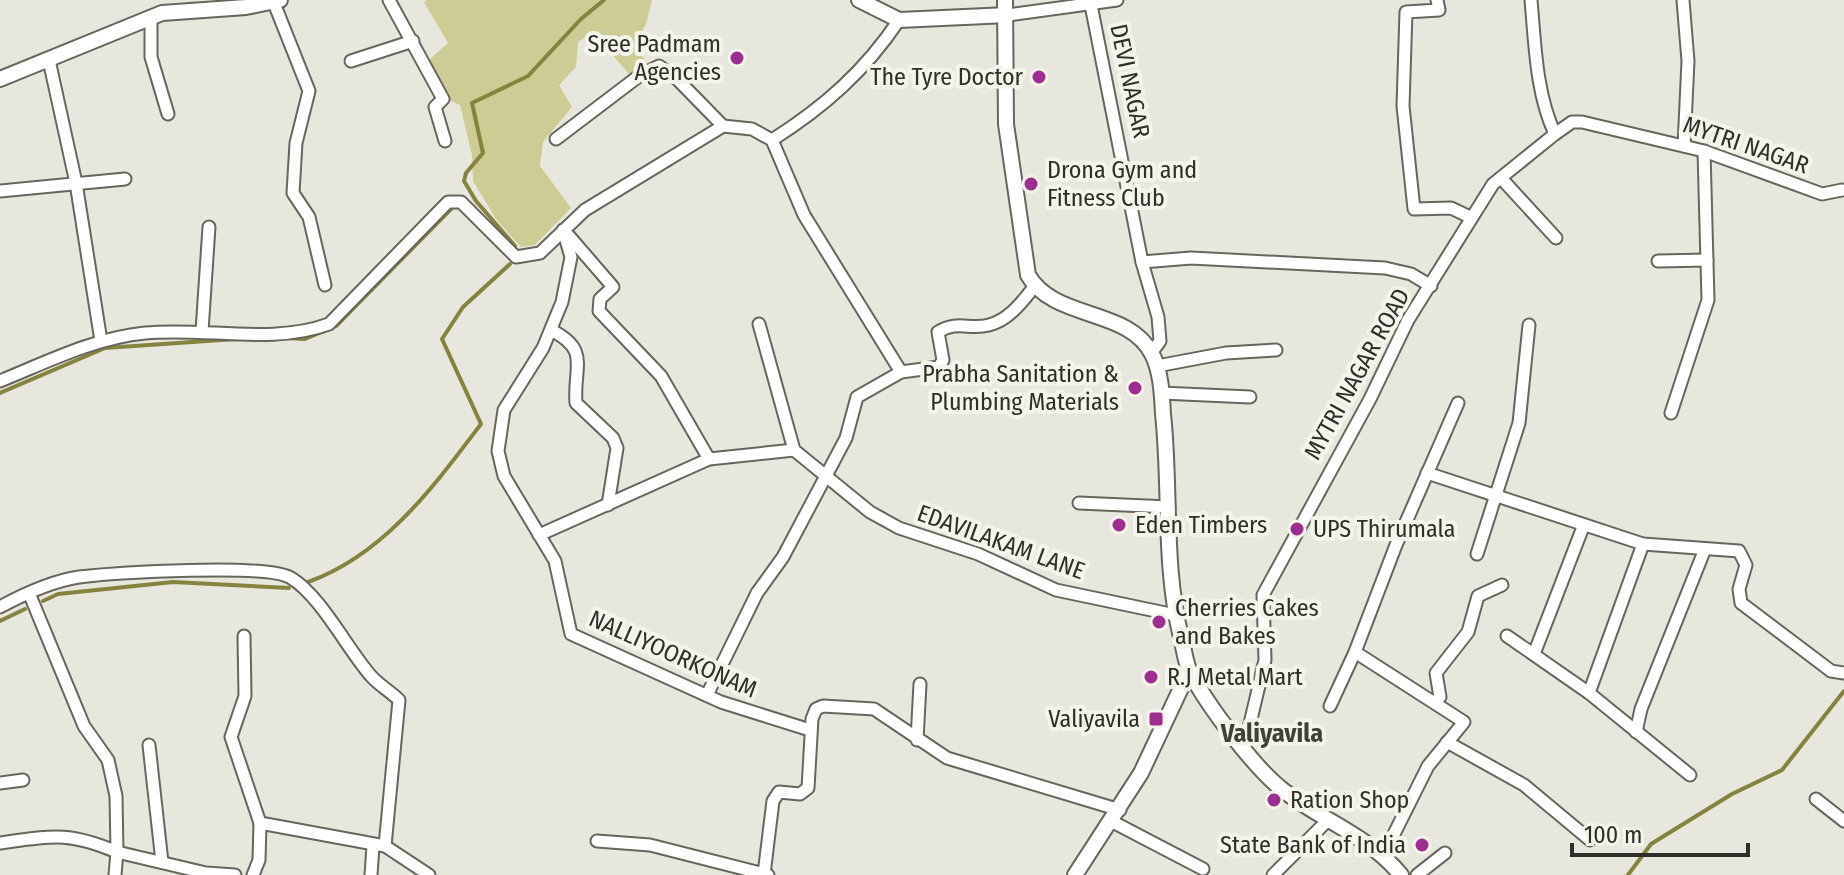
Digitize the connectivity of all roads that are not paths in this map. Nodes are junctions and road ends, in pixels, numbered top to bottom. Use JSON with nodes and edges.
{"nodes":[{"id":1,"x":389,"y":0,"type":"edge"},
{"id":2,"x":859,"y":0,"type":"edge"},
{"id":3,"x":1117,"y":0,"type":"edge"},
{"id":4,"x":1437,"y":0,"type":"edge"},
{"id":5,"x":1531,"y":0,"type":"edge"},
{"id":6,"x":1683,"y":0,"type":"edge"},
{"id":7,"x":277,"y":1,"type":"edge"},
{"id":8,"x":1091,"y":2,"type":"edge"},
{"id":9,"x":1006,"y":8,"type":"edge"},
{"id":10,"x":151,"y":17,"type":"junction"},
{"id":11,"x":899,"y":20,"type":"junction"},
{"id":12,"x":413,"y":41,"type":"junction"},
{"id":13,"x":49,"y":60,"type":"junction"},
{"id":14,"x":351,"y":61,"type":"dead end"},
{"id":15,"x":0,"y":79,"type":"edge"},
{"id":16,"x":168,"y":114,"type":"dead end"},
{"id":17,"x":723,"y":126,"type":"junction"},
{"id":18,"x":1634,"y":132,"type":"joint"},
{"id":19,"x":1555,"y":134,"type":"junction"},
{"id":20,"x":556,"y":139,"type":"dead end"},
{"id":21,"x":772,"y":140,"type":"junction"},
{"id":22,"x":445,"y":141,"type":"dead end"},
{"id":23,"x":1684,"y":146,"type":"junction"},
{"id":24,"x":1704,"y":151,"type":"junction"},
{"id":25,"x":1501,"y":178,"type":"junction"},
{"id":26,"x":125,"y":179,"type":"dead end"},
{"id":27,"x":76,"y":183,"type":"junction"},
{"id":28,"x":1843,"y":188,"type":"edge"},
{"id":29,"x":0,"y":192,"type":"edge"},
{"id":30,"x":1470,"y":217,"type":"junction"},
{"id":31,"x":209,"y":227,"type":"dead end"},
{"id":32,"x":563,"y":230,"type":"junction"},
{"id":33,"x":1556,"y":238,"type":"dead end"},
{"id":34,"x":1707,"y":260,"type":"junction"},
{"id":35,"x":1658,"y":261,"type":"dead end"},
{"id":36,"x":1142,"y":262,"type":"junction"},
{"id":37,"x":325,"y":285,"type":"dead end"},
{"id":38,"x":1431,"y":286,"type":"junction"},
{"id":39,"x":1034,"y":287,"type":"junction"},
{"id":40,"x":759,"y":324,"type":"dead end"},
{"id":41,"x":1529,"y":325,"type":"dead end"},
{"id":42,"x":551,"y":330,"type":"junction"},
{"id":43,"x":202,"y":331,"type":"junction"},
{"id":44,"x":101,"y":341,"type":"junction"},
{"id":45,"x":1276,"y":350,"type":"dead end"},
{"id":46,"x":1154,"y":359,"type":"junction"},
{"id":47,"x":901,"y":372,"type":"junction"},
{"id":48,"x":0,"y":381,"type":"edge"},
{"id":49,"x":1161,"y":393,"type":"junction"},
{"id":50,"x":1250,"y":397,"type":"dead end"},
{"id":51,"x":1458,"y":403,"type":"dead end"},
{"id":52,"x":1671,"y":413,"type":"dead end"},
{"id":53,"x":794,"y":450,"type":"junction"},
{"id":54,"x":709,"y":459,"type":"junction"},
{"id":55,"x":1427,"y":473,"type":"junction"},
{"id":56,"x":825,"y":479,"type":"junction"},
{"id":57,"x":1495,"y":498,"type":"junction"},
{"id":58,"x":1079,"y":503,"type":"dead end"},
{"id":59,"x":608,"y":505,"type":"junction"},
{"id":60,"x":1169,"y":507,"type":"junction"},
{"id":61,"x":1583,"y":527,"type":"junction"},
{"id":62,"x":539,"y":535,"type":"junction"},
{"id":63,"x":1643,"y":544,"type":"junction"},
{"id":64,"x":1705,"y":549,"type":"junction"},
{"id":65,"x":1477,"y":554,"type":"dead end"},
{"id":66,"x":1502,"y":585,"type":"dead end"},
{"id":67,"x":29,"y":593,"type":"junction"},
{"id":68,"x":0,"y":607,"type":"edge"},
{"id":69,"x":1175,"y":615,"type":"junction"},
{"id":70,"x":244,"y":636,"type":"dead end"},
{"id":71,"x":1507,"y":636,"type":"dead end"},
{"id":72,"x":1355,"y":652,"type":"junction"},
{"id":73,"x":1534,"y":654,"type":"junction"},
{"id":74,"x":1189,"y":671,"type":"junction"},
{"id":75,"x":1844,"y":673,"type":"edge"},
{"id":76,"x":920,"y":684,"type":"dead end"},
{"id":77,"x":1589,"y":693,"type":"junction"},
{"id":78,"x":707,"y":695,"type":"junction"},
{"id":79,"x":1435,"y":702,"type":"junction"},
{"id":80,"x":1330,"y":706,"type":"dead end"},
{"id":81,"x":810,"y":730,"type":"junction"},
{"id":82,"x":1636,"y":732,"type":"junction"},
{"id":83,"x":917,"y":740,"type":"junction"},
{"id":84,"x":1447,"y":742,"type":"junction"},
{"id":85,"x":149,"y":745,"type":"dead end"},
{"id":86,"x":1244,"y":749,"type":"junction"},
{"id":87,"x":1690,"y":775,"type":"dead end"},
{"id":88,"x":23,"y":780,"type":"dead end"},
{"id":89,"x":0,"y":783,"type":"edge"},
{"id":90,"x":1816,"y":799,"type":"dead end"},
{"id":91,"x":1116,"y":816,"type":"junction"},
{"id":92,"x":1327,"y":821,"type":"junction"},
{"id":93,"x":1844,"y":821,"type":"edge"},
{"id":94,"x":260,"y":823,"type":"junction"},
{"id":95,"x":1590,"y":840,"type":"dead end"},
{"id":96,"x":597,"y":841,"type":"dead end"},
{"id":97,"x":0,"y":843,"type":"edge"},
{"id":98,"x":379,"y":846,"type":"junction"},
{"id":99,"x":117,"y":852,"type":"junction"},
{"id":100,"x":1445,"y":853,"type":"dead end"},
{"id":101,"x":1384,"y":854,"type":"junction"},
{"id":102,"x":162,"y":862,"type":"junction"},
{"id":103,"x":1203,"y":869,"type":"dead end"},
{"id":104,"x":216,"y":874,"type":"edge"},
{"id":105,"x":766,"y":874,"type":"edge"},
{"id":106,"x":115,"y":875,"type":"edge"},
{"id":107,"x":235,"y":875,"type":"edge"},
{"id":108,"x":253,"y":875,"type":"edge"},
{"id":109,"x":371,"y":875,"type":"edge"},
{"id":110,"x":429,"y":875,"type":"edge"},
{"id":111,"x":1075,"y":875,"type":"edge"},
{"id":112,"x":1273,"y":875,"type":"edge"},
{"id":113,"x":1401,"y":875,"type":"edge"},
{"id":114,"x":1417,"y":875,"type":"edge"}],
"edges":[{"from":1,"to":12,"type":"street"},
{"from":2,"to":11,"type":"main road"},
{"from":3,"to":8,"type":"street"},
{"from":4,"to":30,"type":"street"},
{"from":5,"to":19,"type":"street"},
{"from":6,"to":23,"type":"street"},
{"from":7,"to":10,"type":"main road"},
{"from":7,"to":37,"type":"street"},
{"from":8,"to":9,"type":"street","name":"DEVI NAGAR"},
{"from":8,"to":36,"type":"street","name":"DEVI NAGAR"},
{"from":9,"to":11,"type":"main road"},
{"from":9,"to":39,"type":"main road"},
{"from":10,"to":13,"type":"main road"},
{"from":10,"to":16,"type":"street"},
{"from":11,"to":21,"type":"street"},
{"from":12,"to":14,"type":"street"},
{"from":12,"to":22,"type":"street"},
{"from":13,"to":15,"type":"main road"},
{"from":13,"to":27,"type":"street"},
{"from":17,"to":20,"type":"street"},
{"from":17,"to":21,"type":"street"},
{"from":17,"to":32,"type":"street"},
{"from":18,"to":19,"type":"street","name":"MYTRI NAGAR ROAD"},
{"from":18,"to":23,"type":"street","name":"MYTRI NAGAR"},
{"from":19,"to":25,"type":"street","name":"MYTRI NAGAR ROAD"},
{"from":21,"to":47,"type":"street"},
{"from":23,"to":24,"type":"street","name":"MYTRI NAGAR"},
{"from":24,"to":28,"type":"street","name":"MYTRI NAGAR"},
{"from":24,"to":34,"type":"street"},
{"from":25,"to":30,"type":"street","name":"MYTRI NAGAR ROAD"},
{"from":25,"to":33,"type":"street"},
{"from":26,"to":27,"type":"street"},
{"from":27,"to":29,"type":"street"},
{"from":27,"to":44,"type":"street"},
{"from":30,"to":38,"type":"street","name":"MYTRI NAGAR ROAD"},
{"from":31,"to":43,"type":"street"},
{"from":32,"to":42,"type":"street","name":"NALLIYOORKONAM"},
{"from":32,"to":43,"type":"street"},
{"from":32,"to":54,"type":"street"},
{"from":34,"to":35,"type":"street"},
{"from":34,"to":52,"type":"street"},
{"from":36,"to":38,"type":"street"},
{"from":36,"to":46,"type":"street","name":"DEVI NAGAR"},
{"from":38,"to":86,"type":"street","name":"MYTRI NAGAR ROAD"},
{"from":39,"to":46,"type":"main road"},
{"from":39,"to":47,"type":"street"},
{"from":40,"to":53,"type":"street"},
{"from":41,"to":57,"type":"street"},
{"from":42,"to":59,"type":"street"},
{"from":42,"to":62,"type":"street","name":"NALLIYOORKONAM"},
{"from":43,"to":44,"type":"street"},
{"from":44,"to":48,"type":"street"},
{"from":45,"to":46,"type":"street"},
{"from":46,"to":49,"type":"main road"},
{"from":47,"to":56,"type":"street"},
{"from":49,"to":50,"type":"street"},
{"from":49,"to":60,"type":"main road"},
{"from":51,"to":55,"type":"street"},
{"from":53,"to":54,"type":"street"},
{"from":53,"to":56,"type":"street","name":"EDAVILAKAM LANE"},
{"from":54,"to":59,"type":"street"},
{"from":55,"to":57,"type":"street"},
{"from":55,"to":72,"type":"street"},
{"from":56,"to":69,"type":"street","name":"EDAVILAKAM LANE"},
{"from":56,"to":78,"type":"street"},
{"from":57,"to":61,"type":"street"},
{"from":57,"to":65,"type":"street"},
{"from":58,"to":60,"type":"street"},
{"from":59,"to":62,"type":"street"},
{"from":60,"to":69,"type":"main road"},
{"from":61,"to":63,"type":"street"},
{"from":61,"to":73,"type":"street"},
{"from":62,"to":78,"type":"street","name":"NALLIYOORKONAM"},
{"from":63,"to":64,"type":"street"},
{"from":63,"to":77,"type":"street"},
{"from":64,"to":75,"type":"street"},
{"from":64,"to":82,"type":"street"},
{"from":66,"to":79,"type":"street"},
{"from":67,"to":68,"type":"street"},
{"from":67,"to":98,"type":"street"},
{"from":67,"to":99,"type":"street"},
{"from":69,"to":74,"type":"main road"},
{"from":70,"to":94,"type":"street"},
{"from":71,"to":73,"type":"street"},
{"from":72,"to":79,"type":"street"},
{"from":72,"to":80,"type":"street"},
{"from":73,"to":77,"type":"street"},
{"from":74,"to":86,"type":"main road"},
{"from":74,"to":91,"type":"main road"},
{"from":76,"to":83,"type":"street"},
{"from":77,"to":82,"type":"street"},
{"from":78,"to":81,"type":"street","name":"NALLIYOORKONAM"},
{"from":79,"to":84,"type":"street"},
{"from":81,"to":83,"type":"street"},
{"from":81,"to":105,"type":"street"},
{"from":82,"to":87,"type":"street"},
{"from":83,"to":91,"type":"street"},
{"from":84,"to":95,"type":"street"},
{"from":84,"to":101,"type":"street"},
{"from":85,"to":102,"type":"street"},
{"from":86,"to":92,"type":"main road"},
{"from":88,"to":89,"type":"street"},
{"from":90,"to":93,"type":"street"},
{"from":91,"to":103,"type":"street"},
{"from":91,"to":111,"type":"main road"},
{"from":92,"to":101,"type":"main road"},
{"from":92,"to":112,"type":"street"},
{"from":94,"to":98,"type":"street"},
{"from":94,"to":108,"type":"street"},
{"from":96,"to":105,"type":"street"},
{"from":97,"to":99,"type":"street"},
{"from":98,"to":109,"type":"street"},
{"from":98,"to":110,"type":"street"},
{"from":99,"to":102,"type":"street"},
{"from":99,"to":106,"type":"street"},
{"from":100,"to":114,"type":"street"},
{"from":101,"to":113,"type":"main road"},
{"from":102,"to":104,"type":"street"},
{"from":104,"to":107,"type":"street"}]}
